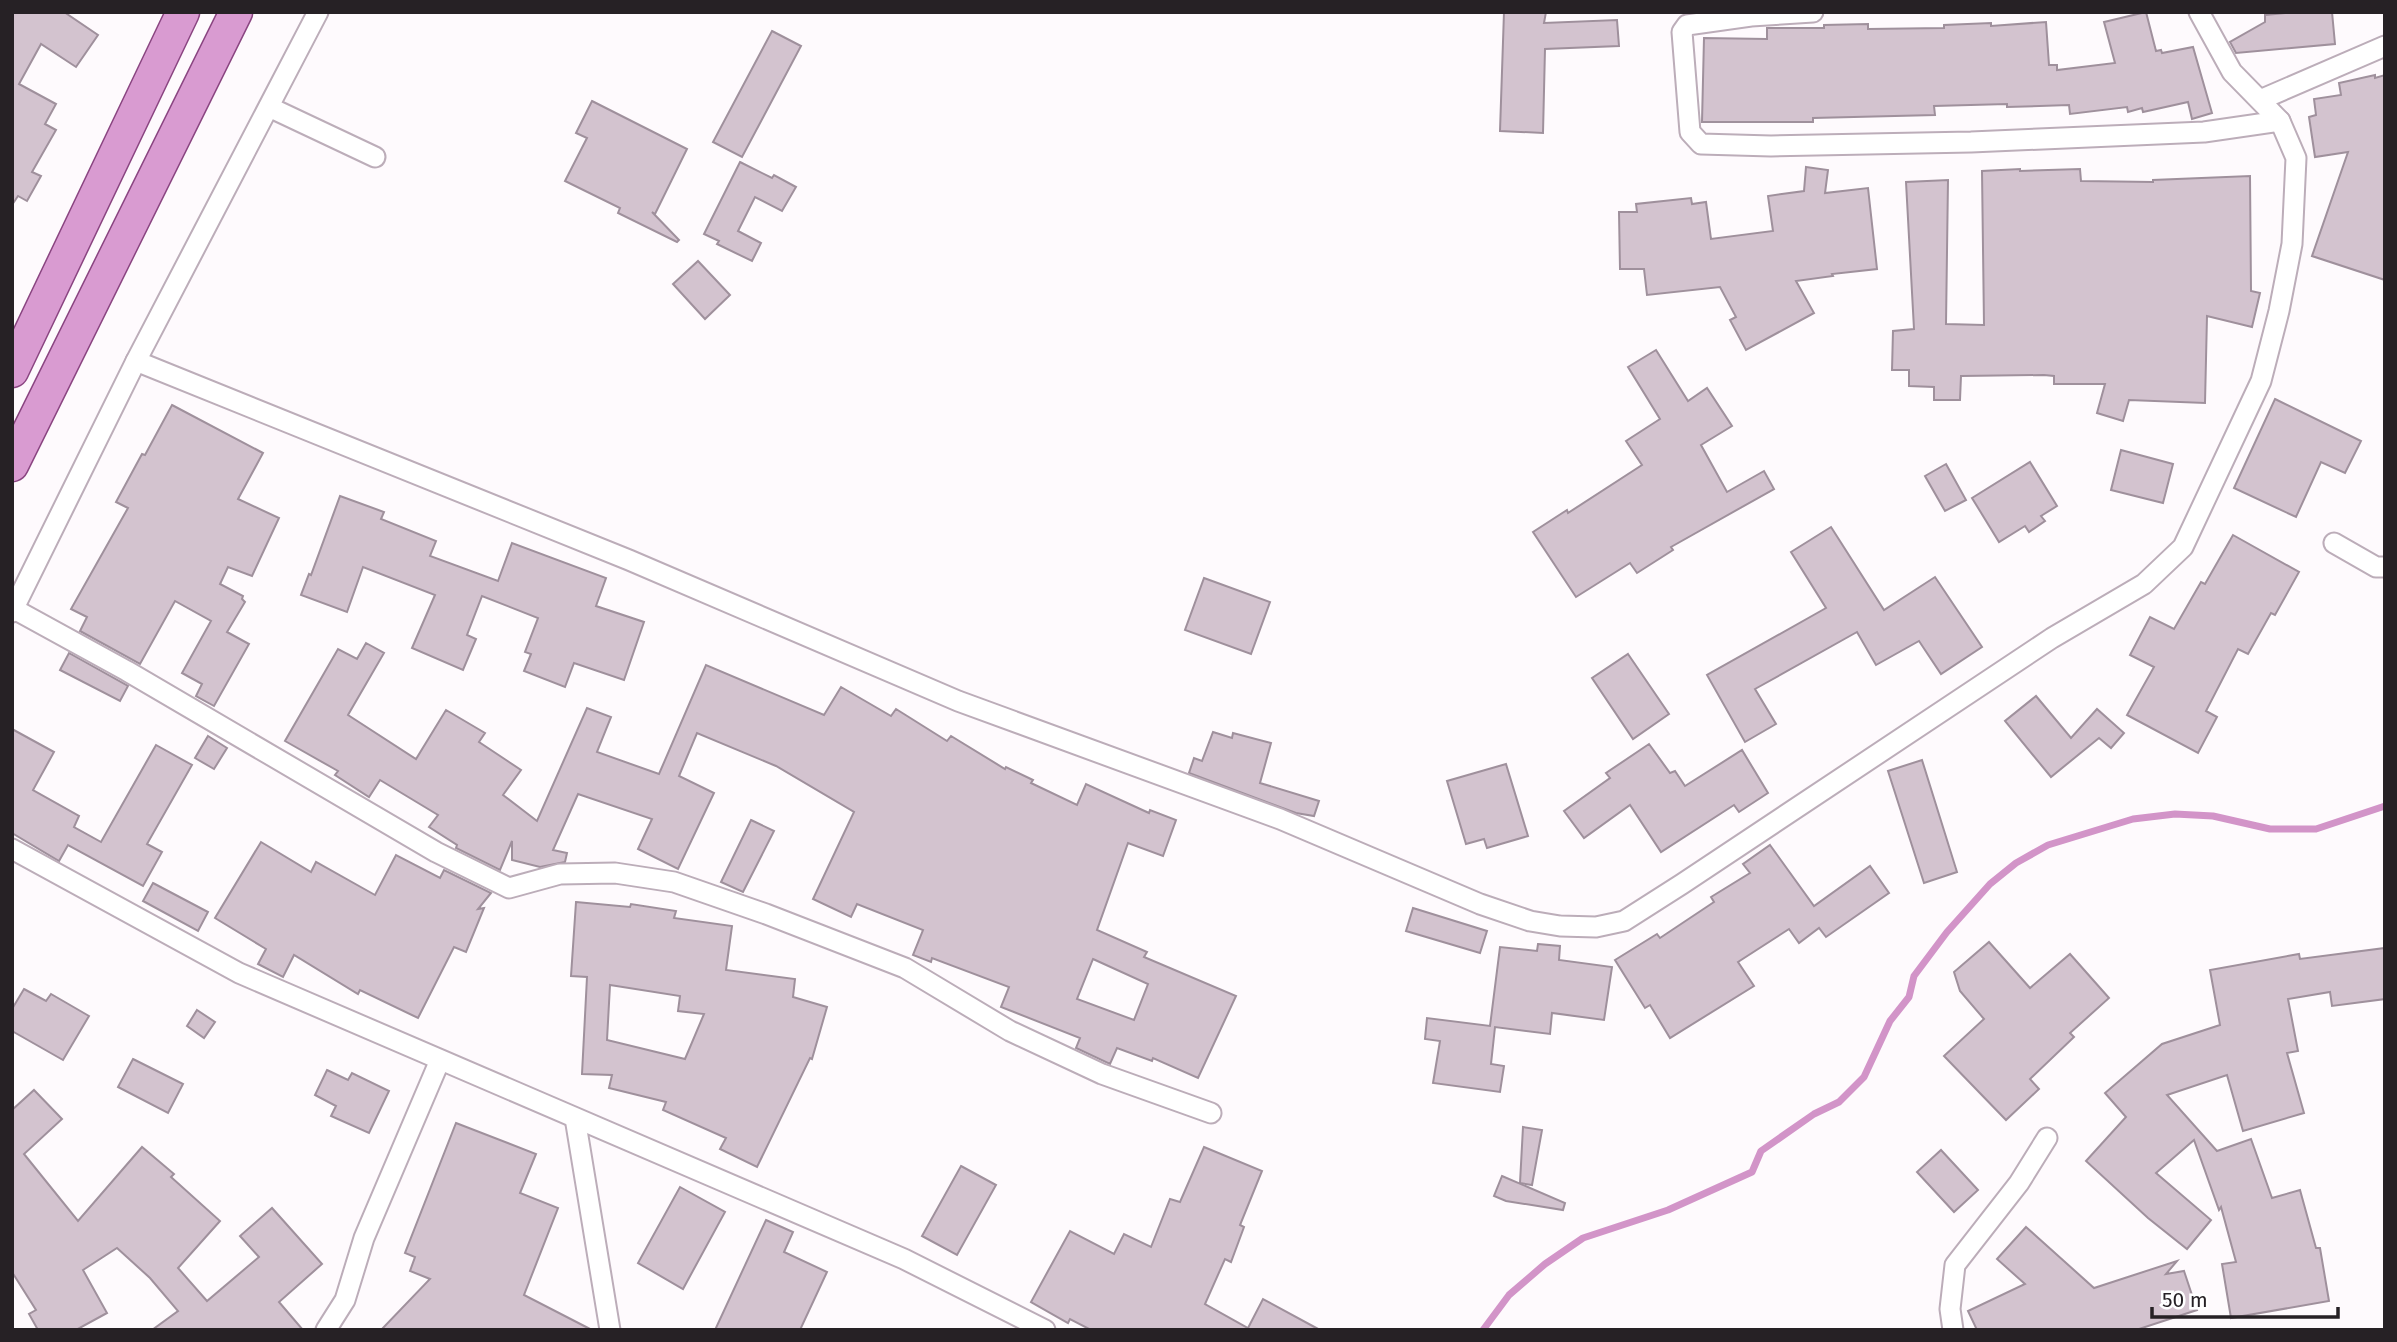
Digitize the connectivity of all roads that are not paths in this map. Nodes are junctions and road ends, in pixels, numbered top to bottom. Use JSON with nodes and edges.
{"nodes":[{"id":1,"x":183,"y":12,"type":"edge"},
{"id":2,"x":236,"y":12,"type":"edge"},
{"id":3,"x":318,"y":12,"type":"edge"},
{"id":4,"x":1813,"y":12,"type":"edge"},
{"id":5,"x":2199,"y":12,"type":"edge"},
{"id":6,"x":2385,"y":46,"type":"edge"},
{"id":7,"x":2260,"y":100,"type":"junction"},
{"id":8,"x":269,"y":107,"type":"junction"},
{"id":9,"x":2280,"y":121,"type":"junction"},
{"id":10,"x":375,"y":157,"type":"dead end"},
{"id":11,"x":136,"y":361,"type":"junction"},
{"id":12,"x":12,"y":371,"type":"edge"},
{"id":13,"x":12,"y":465,"type":"edge"},
{"id":14,"x":2334,"y":543,"type":"dead end"},
{"id":15,"x":2385,"y":567,"type":"edge"},
{"id":16,"x":13,"y":611,"type":"edge"},
{"id":17,"x":12,"y":849,"type":"edge"},
{"id":18,"x":440,"y":1060,"type":"junction"},
{"id":19,"x":1211,"y":1113,"type":"dead end"},
{"id":20,"x":575,"y":1118,"type":"junction"},
{"id":21,"x":2047,"y":1138,"type":"dead end"},
{"id":22,"x":326,"y":1330,"type":"edge"},
{"id":23,"x":610,"y":1330,"type":"edge"},
{"id":24,"x":1045,"y":1330,"type":"edge"},
{"id":25,"x":1953,"y":1330,"type":"edge"}],
"edges":[{"from":1,"to":12,"type":"main road"},
{"from":2,"to":13,"type":"main road"},
{"from":3,"to":8,"type":"street"},
{"from":4,"to":9,"type":"street"},
{"from":5,"to":7,"type":"street"},
{"from":6,"to":7,"type":"street"},
{"from":7,"to":9,"type":"street"},
{"from":8,"to":10,"type":"street"},
{"from":8,"to":11,"type":"street"},
{"from":9,"to":11,"type":"street"},
{"from":11,"to":16,"type":"street"},
{"from":14,"to":15,"type":"street"},
{"from":16,"to":19,"type":"street"},
{"from":17,"to":18,"type":"street"},
{"from":18,"to":20,"type":"street"},
{"from":18,"to":22,"type":"street"},
{"from":20,"to":23,"type":"street"},
{"from":20,"to":24,"type":"street"},
{"from":21,"to":25,"type":"street"}]}
